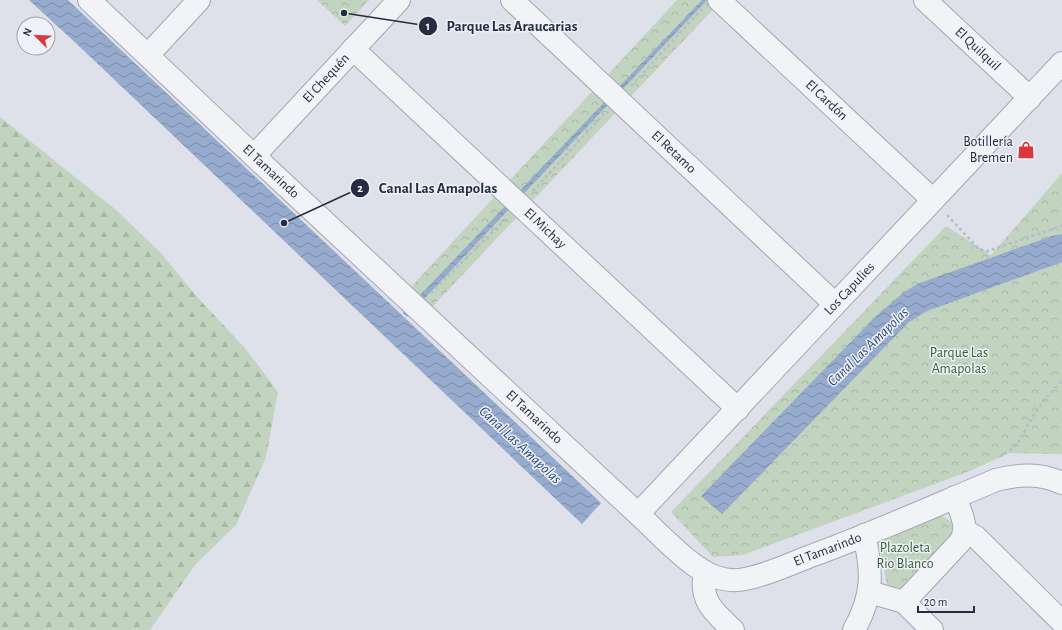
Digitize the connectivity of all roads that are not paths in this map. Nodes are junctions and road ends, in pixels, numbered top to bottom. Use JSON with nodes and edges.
{"nodes":[{"id":1,"x":89,"y":0,"type":"edge"},
{"id":2,"x":199,"y":0,"type":"edge"},
{"id":3,"x":399,"y":0,"type":"edge"},
{"id":4,"x":512,"y":0,"type":"edge"},
{"id":5,"x":719,"y":0,"type":"edge"},
{"id":6,"x":925,"y":0,"type":"edge"},
{"id":7,"x":353,"y":50,"type":"junction"},
{"id":8,"x":148,"y":55,"type":"junction"},
{"id":9,"x":1062,"y":63,"type":"edge"},
{"id":10,"x":1030,"y":98,"type":"junction"},
{"id":11,"x":254,"y":156,"type":"junction"},
{"id":12,"x":933,"y":200,"type":"junction"},
{"id":13,"x":835,"y":304,"type":"junction"},
{"id":14,"x":738,"y":409,"type":"junction"},
{"id":15,"x":1062,"y":483,"type":"edge"},
{"id":16,"x":955,"y":497,"type":"junction"},
{"id":17,"x":638,"y":514,"type":"junction"},
{"id":18,"x":965,"y":531,"type":"junction"},
{"id":19,"x":864,"y":535,"type":"junction"},
{"id":20,"x":705,"y":572,"type":"junction"},
{"id":21,"x":868,"y":592,"type":"junction"},
{"id":22,"x":904,"y":602,"type":"junction"},
{"id":23,"x":1062,"y":622,"type":"edge"},
{"id":24,"x":733,"y":630,"type":"edge"},
{"id":25,"x":854,"y":630,"type":"edge"},
{"id":26,"x":932,"y":630,"type":"edge"}],
"edges":[{"from":1,"to":8,"type":"street","name":"El Tamarindo"},
{"from":2,"to":8,"type":"street"},
{"from":3,"to":7,"type":"street","name":"El Chequén"},
{"from":4,"to":13,"type":"street","name":"El Retamo"},
{"from":5,"to":12,"type":"street","name":"El Cardón"},
{"from":6,"to":10,"type":"street","name":"El Quilquil"},
{"from":7,"to":11,"type":"street","name":"El Chequén"},
{"from":7,"to":14,"type":"street","name":"El Michay"},
{"from":8,"to":11,"type":"street","name":"El Tamarindo"},
{"from":9,"to":10,"type":"street","name":"Los Capulies"},
{"from":10,"to":12,"type":"street","name":"Los Capulies"},
{"from":11,"to":17,"type":"street","name":"El Tamarindo"},
{"from":12,"to":13,"type":"street","name":"Los Capulies"},
{"from":13,"to":14,"type":"street","name":"Los Capulies"},
{"from":14,"to":17,"type":"street","name":"Los Capulies"},
{"from":15,"to":16,"type":"street","name":"El Tamarindo"},
{"from":16,"to":18,"type":"street"},
{"from":16,"to":19,"type":"street","name":"El Tamarindo"},
{"from":17,"to":20,"type":"street","name":"El Tamarindo"},
{"from":18,"to":22,"type":"street"},
{"from":18,"to":23,"type":"street"},
{"from":19,"to":20,"type":"street","name":"El Tamarindo"},
{"from":19,"to":21,"type":"street"},
{"from":20,"to":24,"type":"street"},
{"from":21,"to":22,"type":"street"},
{"from":21,"to":25,"type":"street"},
{"from":22,"to":26,"type":"street"}]}
